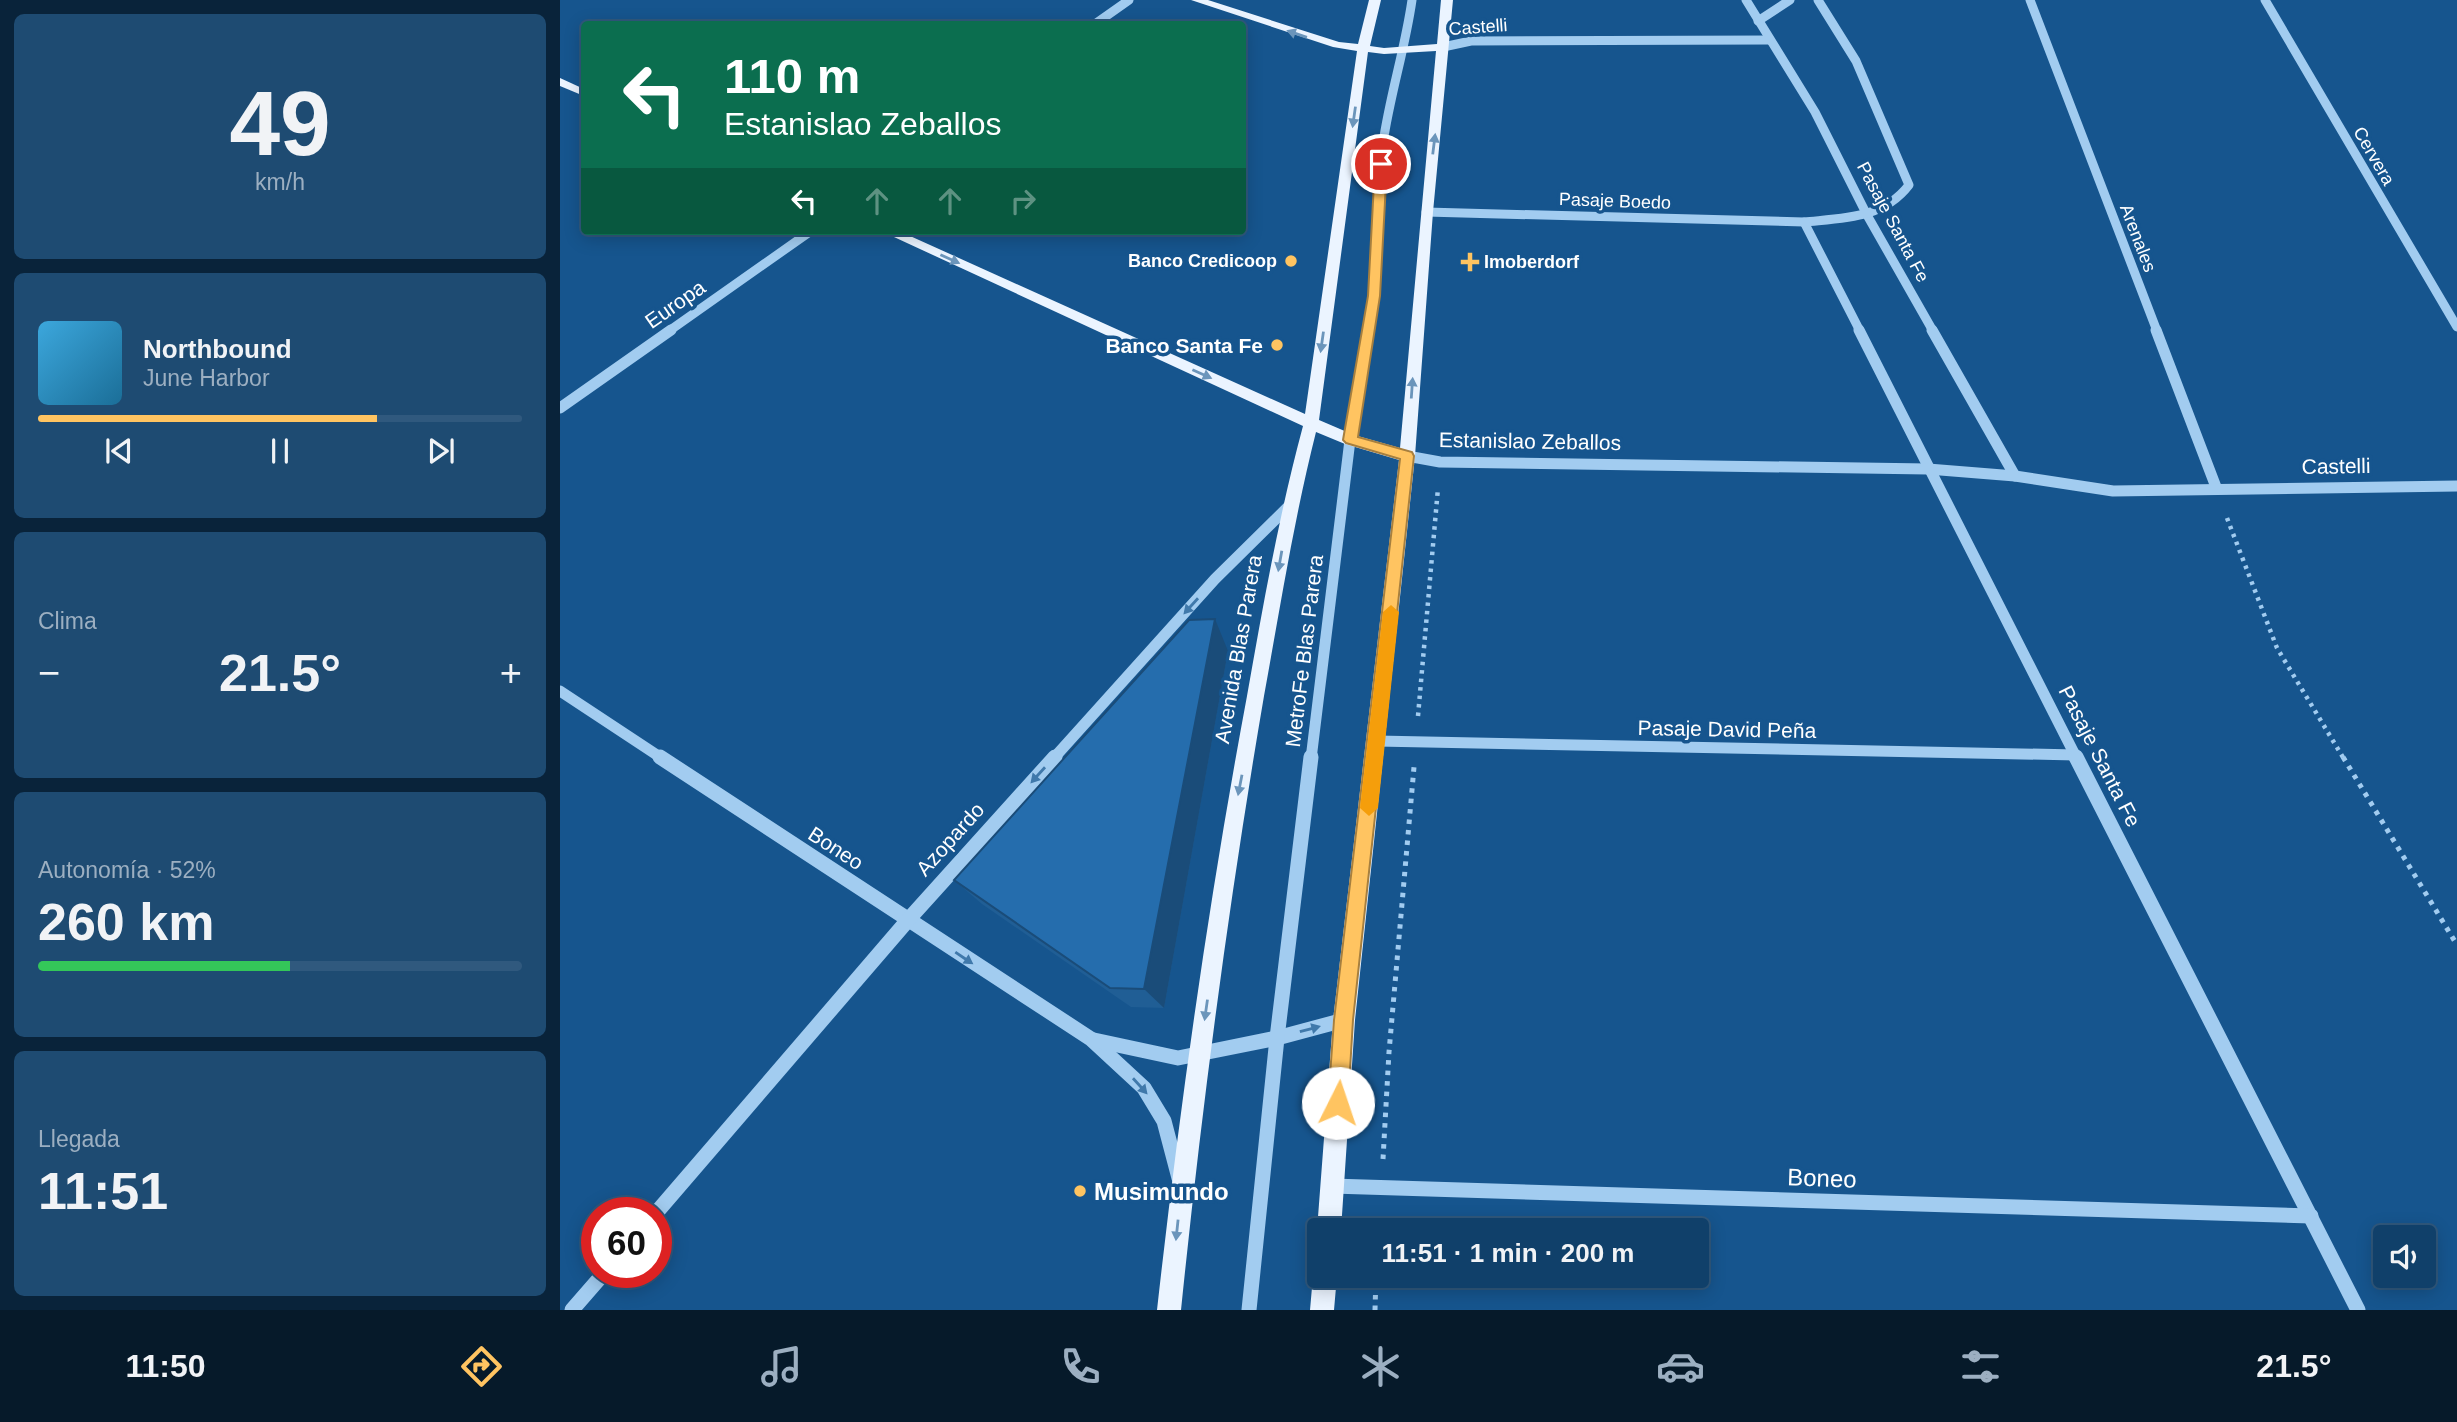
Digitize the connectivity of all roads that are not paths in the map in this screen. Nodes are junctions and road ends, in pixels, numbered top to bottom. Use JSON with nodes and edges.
{"nodes":[{"id":1,"x":1129,"y":0,"type":"edge"},
{"id":2,"x":1197,"y":0,"type":"edge"},
{"id":3,"x":1375,"y":0,"type":"edge"},
{"id":4,"x":1412,"y":0,"type":"edge"},
{"id":5,"x":1447,"y":0,"type":"edge"},
{"id":6,"x":1746,"y":0,"type":"edge"},
{"id":7,"x":1790,"y":0,"type":"edge"},
{"id":8,"x":1818,"y":0,"type":"edge"},
{"id":9,"x":2030,"y":0,"type":"edge"},
{"id":10,"x":2264,"y":0,"type":"edge"},
{"id":11,"x":1100,"y":21,"type":"edge"},
{"id":12,"x":1758,"y":21,"type":"junction"},
{"id":13,"x":1769,"y":40,"type":"junction"},
{"id":14,"x":1443,"y":47,"type":"junction"},
{"id":15,"x":1363,"y":49,"type":"junction"},
{"id":16,"x":1405,"y":51,"type":"junction"},
{"id":17,"x":560,"y":82,"type":"edge"},
{"id":18,"x":581,"y":92,"type":"edge"},
{"id":19,"x":1426,"y":212,"type":"junction"},
{"id":20,"x":1867,"y":215,"type":"junction"},
{"id":21,"x":1804,"y":222,"type":"junction"},
{"id":22,"x":805,"y":235,"type":"edge"},
{"id":23,"x":897,"y":235,"type":"edge"},
{"id":24,"x":2457,"y":327,"type":"edge"},
{"id":25,"x":560,"y":408,"type":"edge"},
{"id":26,"x":1311,"y":423,"type":"junction"},
{"id":27,"x":1350,"y":440,"type":"junction"},
{"id":28,"x":1407,"y":456,"type":"junction"},
{"id":29,"x":1928,"y":470,"type":"junction"},
{"id":30,"x":2015,"y":476,"type":"junction"},
{"id":31,"x":2457,"y":486,"type":"edge"},
{"id":32,"x":2216,"y":487,"type":"junction"},
{"id":33,"x":1290,"y":505,"type":"junction"},
{"id":34,"x":560,"y":691,"type":"edge"},
{"id":35,"x":1377,"y":740,"type":"junction"},
{"id":36,"x":2076,"y":755,"type":"junction"},
{"id":37,"x":908,"y":920,"type":"junction"},
{"id":38,"x":1343,"y":1020,"type":"junction"},
{"id":39,"x":1277,"y":1038,"type":"junction"},
{"id":40,"x":1091,"y":1039,"type":"junction"},
{"id":41,"x":1200,"y":1054,"type":"junction"},
{"id":42,"x":1332,"y":1186,"type":"junction"},
{"id":43,"x":1182,"y":1189,"type":"junction"},
{"id":44,"x":670,"y":1197,"type":"edge"},
{"id":45,"x":2311,"y":1216,"type":"junction"},
{"id":46,"x":1329,"y":1218,"type":"edge"},
{"id":47,"x":591,"y":1288,"type":"edge"},
{"id":48,"x":1324,"y":1288,"type":"edge"},
{"id":49,"x":572,"y":1310,"type":"edge"},
{"id":50,"x":1169,"y":1310,"type":"edge"},
{"id":51,"x":1249,"y":1310,"type":"edge"},
{"id":52,"x":1322,"y":1310,"type":"edge"},
{"id":53,"x":2358,"y":1310,"type":"edge"}],
"edges":[{"from":1,"to":11,"type":"street"},
{"from":15,"to":2,"type":"main road","name":"Castelli","one_way":true},
{"from":3,"to":15,"type":"main road","name":"Avenida Blas Parera"},
{"from":4,"to":16,"type":"street","name":"MetroFe Blas Parera"},
{"from":5,"to":14,"type":"main road"},
{"from":6,"to":12,"type":"street","name":"Pasaje Santa Fe"},
{"from":7,"to":12,"type":"street"},
{"from":8,"to":20,"type":"street","name":"Pasaje Boedo"},
{"from":9,"to":32,"type":"street","name":"Arenales"},
{"from":10,"to":24,"type":"street","name":"Cervera"},
{"from":12,"to":13,"type":"street","name":"Pasaje Santa Fe"},
{"from":13,"to":14,"type":"street","name":"Castelli"},
{"from":13,"to":20,"type":"street","name":"Pasaje Santa Fe"},
{"from":14,"to":16,"type":"main road","name":"Castelli"},
{"from":19,"to":14,"type":"main road","one_way":true},
{"from":15,"to":16,"type":"main road","name":"Castelli"},
{"from":15,"to":26,"type":"main road","name":"Avenida Blas Parera","one_way":true},
{"from":16,"to":27,"type":"street","name":"MetroFe Blas Parera"},
{"from":17,"to":18,"type":"main road"},
{"from":19,"to":21,"type":"street","name":"Pasaje Boedo"},
{"from":28,"to":19,"type":"main road","one_way":true},
{"from":20,"to":21,"type":"street","name":"Pasaje Boedo"},
{"from":20,"to":30,"type":"street","name":"Pasaje Santa Fe"},
{"from":21,"to":29,"type":"street","name":"Pasaje Santa Fe"},
{"from":22,"to":25,"type":"street","name":"Europa"},
{"from":23,"to":26,"type":"main road","name":"Estanislao Zeballos","one_way":true},
{"from":26,"to":27,"type":"main road","name":"Estanislao Zeballos"},
{"from":26,"to":33,"type":"main road","name":"Avenida Blas Parera"},
{"from":27,"to":28,"type":"main road","name":"Estanislao Zeballos"},
{"from":27,"to":39,"type":"street","name":"MetroFe Blas Parera"},
{"from":28,"to":29,"type":"street","name":"Estanislao Zeballos"},
{"from":28,"to":35,"type":"main road"},
{"from":29,"to":30,"type":"street","name":"Estanislao Zeballos"},
{"from":29,"to":36,"type":"street","name":"Pasaje Santa Fe"},
{"from":30,"to":32,"type":"street","name":"Estanislao Zeballos"},
{"from":31,"to":32,"type":"street","name":"Castelli"},
{"from":33,"to":37,"type":"street","name":"Azopardo","one_way":true},
{"from":33,"to":41,"type":"main road","name":"Avenida Blas Parera","one_way":true},
{"from":34,"to":37,"type":"street","name":"Boneo"},
{"from":35,"to":36,"type":"street","name":"Pasaje David Peña"},
{"from":35,"to":38,"type":"main road"},
{"from":36,"to":45,"type":"street","name":"Pasaje Santa Fe"},
{"from":37,"to":40,"type":"street","name":"Boneo","one_way":true},
{"from":37,"to":44,"type":"street","name":"Azopardo"},
{"from":39,"to":38,"type":"street","name":"Boneo","one_way":true},
{"from":38,"to":42,"type":"main road"},
{"from":39,"to":41,"type":"street","name":"Boneo"},
{"from":39,"to":51,"type":"street","name":"MetroFe Blas Parera"},
{"from":40,"to":41,"type":"street","name":"Boneo"},
{"from":40,"to":43,"type":"street","name":"Boneo","one_way":true},
{"from":41,"to":43,"type":"main road","name":"Avenida Blas Parera"},
{"from":42,"to":45,"type":"street","name":"Boneo"},
{"from":42,"to":46,"type":"main road"},
{"from":43,"to":50,"type":"main road","name":"Avenida Blas Parera","one_way":true},
{"from":45,"to":53,"type":"street","name":"Pasaje Santa Fe"},
{"from":47,"to":49,"type":"street"},
{"from":48,"to":52,"type":"main road"}]}
